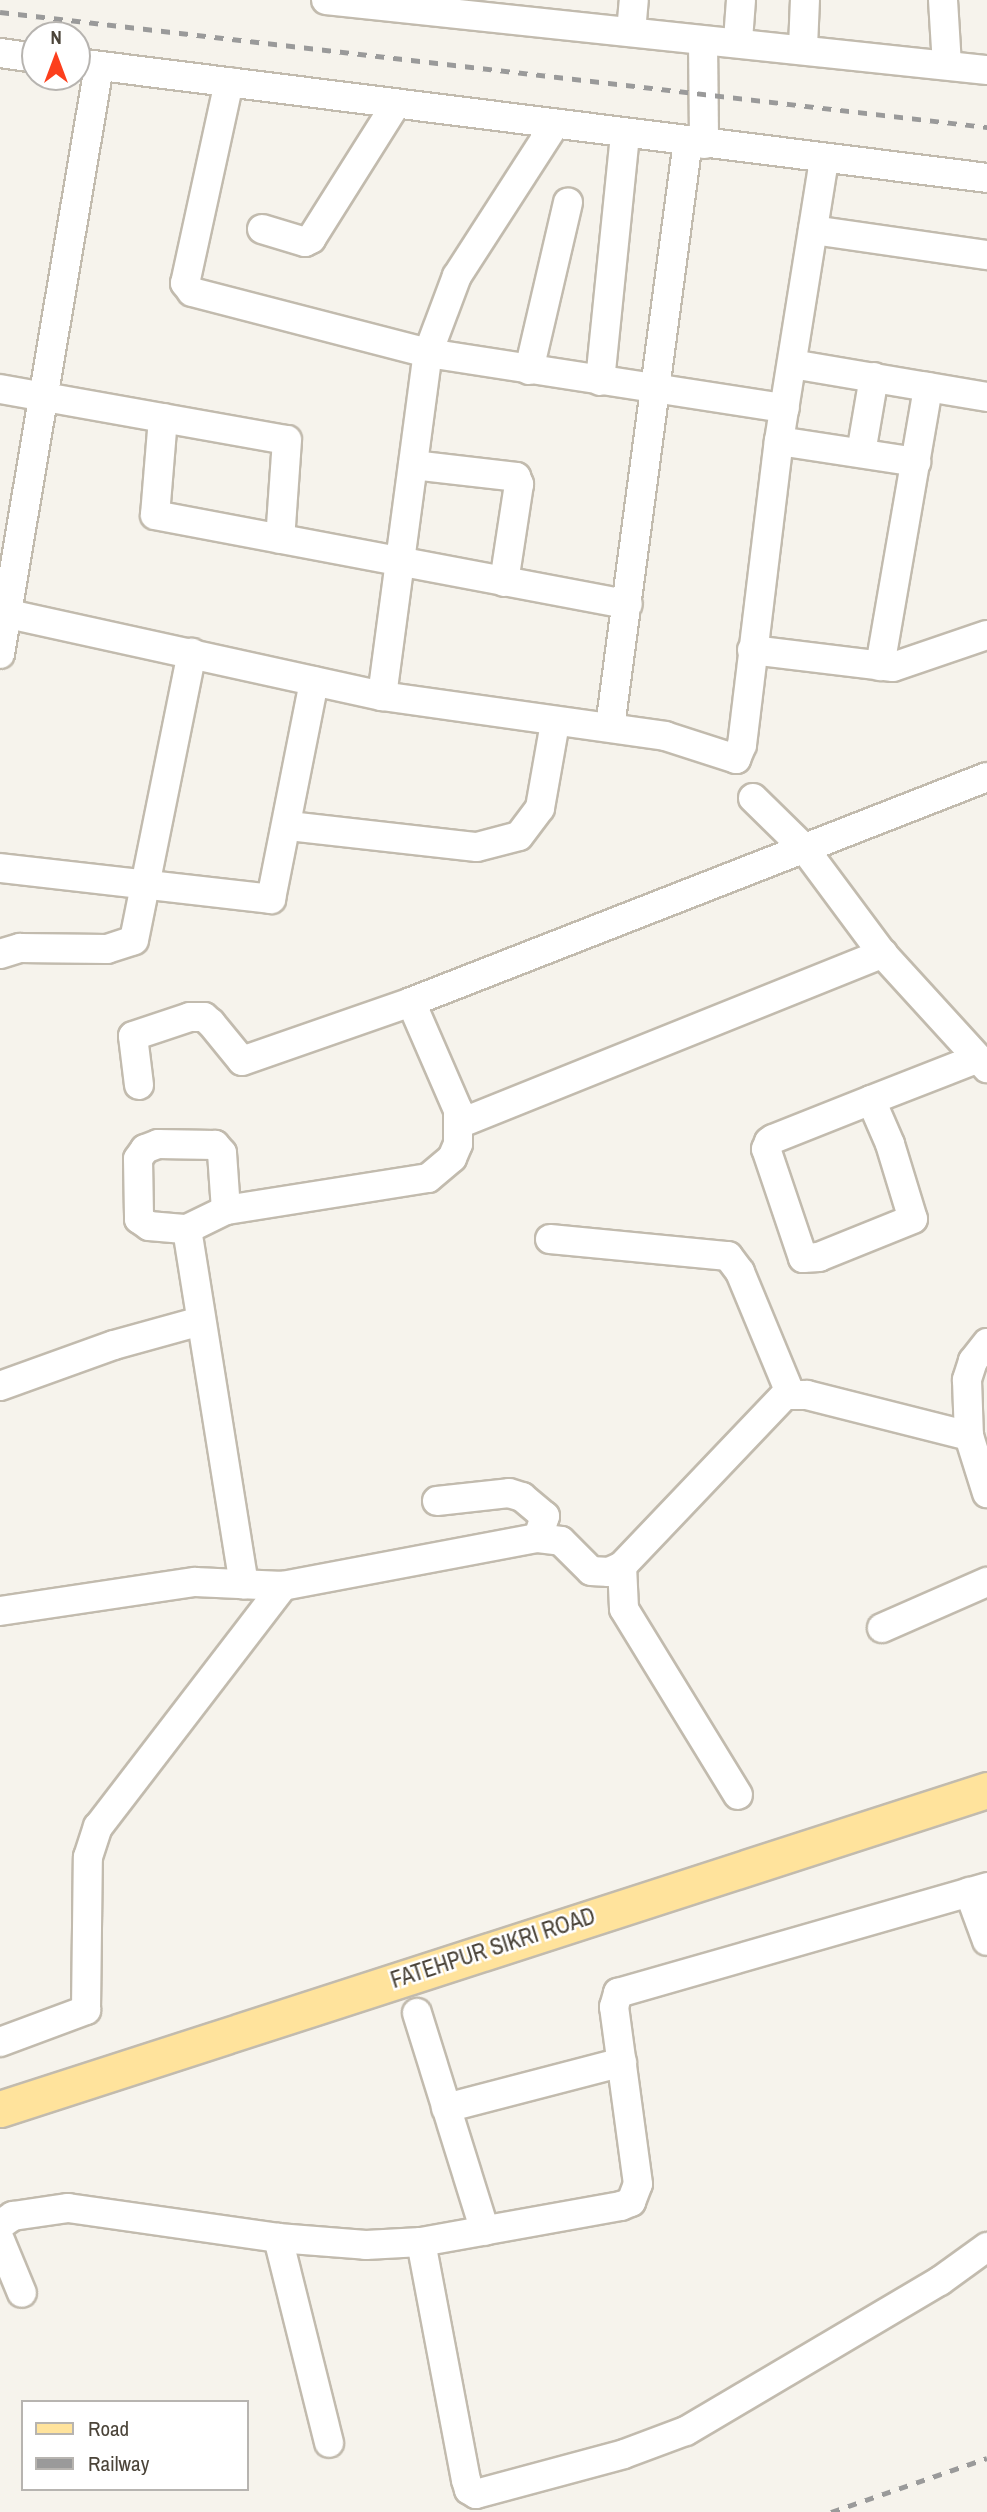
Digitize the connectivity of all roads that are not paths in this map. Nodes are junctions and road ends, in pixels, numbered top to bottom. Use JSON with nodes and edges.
{"nodes":[{"id":1,"x":326,"y":0,"type":"edge"},
{"id":2,"x":634,"y":0,"type":"edge"},
{"id":3,"x":741,"y":0,"type":"edge"},
{"id":4,"x":805,"y":0,"type":"edge"},
{"id":5,"x":943,"y":0,"type":"edge"},
{"id":6,"x":372,"y":3,"type":"edge"},
{"id":7,"x":425,"y":6,"type":"edge"},
{"id":8,"x":526,"y":12,"type":"edge"},
{"id":9,"x":631,"y":32,"type":"junction"},
{"id":10,"x":738,"y":40,"type":"junction"},
{"id":11,"x":703,"y":41,"type":"junction"},
{"id":12,"x":803,"y":47,"type":"junction"},
{"id":13,"x":0,"y":53,"type":"edge"},
{"id":14,"x":21,"y":56,"type":"edge"},
{"id":15,"x":91,"y":64,"type":"edge"},
{"id":16,"x":947,"y":65,"type":"junction"},
{"id":17,"x":987,"y":70,"type":"edge"},
{"id":18,"x":229,"y":82,"type":"junction"},
{"id":19,"x":84,"y":91,"type":"edge"},
{"id":20,"x":396,"y":104,"type":"junction"},
{"id":21,"x":555,"y":124,"type":"junction"},
{"id":22,"x":625,"y":134,"type":"junction"},
{"id":23,"x":696,"y":142,"type":"junction"},
{"id":24,"x":824,"y":160,"type":"junction"},
{"id":25,"x":987,"y":178,"type":"edge"},
{"id":26,"x":568,"y":202,"type":"dead end"},
{"id":27,"x":262,"y":229,"type":"dead end"},
{"id":28,"x":813,"y":230,"type":"junction"},
{"id":29,"x":987,"y":255,"type":"edge"},
{"id":30,"x":428,"y":354,"type":"junction"},
{"id":31,"x":792,"y":365,"type":"junction"},
{"id":32,"x":529,"y":370,"type":"junction"},
{"id":33,"x":874,"y":377,"type":"junction"},
{"id":34,"x":600,"y":381,"type":"junction"},
{"id":35,"x":928,"y":387,"type":"junction"},
{"id":36,"x":0,"y":390,"type":"edge"},
{"id":37,"x":654,"y":390,"type":"junction"},
{"id":38,"x":42,"y":397,"type":"junction"},
{"id":39,"x":987,"y":397,"type":"edge"},
{"id":40,"x":785,"y":408,"type":"junction"},
{"id":41,"x":163,"y":418,"type":"junction"},
{"id":42,"x":779,"y":441,"type":"junction"},
{"id":43,"x":861,"y":453,"type":"junction"},
{"id":44,"x":916,"y":461,"type":"junction"},
{"id":45,"x":413,"y":465,"type":"junction"},
{"id":46,"x":280,"y":539,"type":"junction"},
{"id":47,"x":400,"y":563,"type":"junction"},
{"id":48,"x":504,"y":582,"type":"junction"},
{"id":49,"x":628,"y":604,"type":"junction"},
{"id":50,"x":4,"y":613,"type":"edge"},
{"id":51,"x":987,"y":635,"type":"edge"},
{"id":52,"x":752,"y":650,"type":"junction"},
{"id":53,"x":191,"y":653,"type":"junction"},
{"id":54,"x":0,"y":654,"type":"edge"},
{"id":55,"x":880,"y":666,"type":"junction"},
{"id":56,"x":314,"y":681,"type":"junction"},
{"id":57,"x":382,"y":696,"type":"junction"},
{"id":58,"x":555,"y":723,"type":"junction"},
{"id":59,"x":610,"y":727,"type":"junction"},
{"id":60,"x":987,"y":777,"type":"edge"},
{"id":61,"x":753,"y":798,"type":"dead end"},
{"id":62,"x":289,"y":827,"type":"junction"},
{"id":63,"x":804,"y":848,"type":"junction"},
{"id":64,"x":0,"y":868,"type":"edge"},
{"id":65,"x":147,"y":886,"type":"junction"},
{"id":66,"x":883,"y":953,"type":"junction"},
{"id":67,"x":0,"y":954,"type":"edge"},
{"id":68,"x":411,"y":1002,"type":"junction"},
{"id":69,"x":981,"y":1063,"type":"edge"},
{"id":70,"x":139,"y":1085,"type":"dead end"},
{"id":71,"x":871,"y":1100,"type":"junction"},
{"id":72,"x":461,"y":1123,"type":"junction"},
{"id":73,"x":226,"y":1210,"type":"junction"},
{"id":74,"x":187,"y":1229,"type":"junction"},
{"id":75,"x":550,"y":1239,"type":"dead end"},
{"id":76,"x":201,"y":1321,"type":"junction"},
{"id":77,"x":987,"y":1343,"type":"edge"},
{"id":78,"x":0,"y":1386,"type":"edge"},
{"id":79,"x":790,"y":1393,"type":"junction"},
{"id":80,"x":969,"y":1436,"type":"junction"},
{"id":81,"x":987,"y":1493,"type":"edge"},
{"id":82,"x":438,"y":1501,"type":"dead end"},
{"id":83,"x":538,"y":1538,"type":"junction"},
{"id":84,"x":622,"y":1566,"type":"junction"},
{"id":85,"x":987,"y":1582,"type":"edge"},
{"id":86,"x":244,"y":1584,"type":"junction"},
{"id":87,"x":283,"y":1586,"type":"junction"},
{"id":88,"x":0,"y":1611,"type":"edge"},
{"id":89,"x":881,"y":1628,"type":"dead end"},
{"id":90,"x":987,"y":1790,"type":"edge"},
{"id":91,"x":738,"y":1795,"type":"dead end"},
{"id":92,"x":978,"y":1889,"type":"edge"},
{"id":93,"x":987,"y":1941,"type":"edge"},
{"id":94,"x":417,"y":2013,"type":"dead end"},
{"id":95,"x":0,"y":2042,"type":"edge"},
{"id":96,"x":622,"y":2062,"type":"junction"},
{"id":97,"x":446,"y":2108,"type":"junction"},
{"id":98,"x":0,"y":2109,"type":"edge"},
{"id":99,"x":0,"y":2225,"type":"edge"},
{"id":100,"x":485,"y":2231,"type":"junction"},
{"id":101,"x":278,"y":2238,"type":"junction"},
{"id":102,"x":0,"y":2240,"type":"edge"},
{"id":103,"x":421,"y":2242,"type":"junction"},
{"id":104,"x":987,"y":2247,"type":"edge"},
{"id":105,"x":22,"y":2293,"type":"dead end"},
{"id":106,"x":328,"y":2443,"type":"dead end"}],
"edges":[{"from":1,"to":6,"type":"street"},
{"from":2,"to":9,"type":"street"},
{"from":3,"to":10,"type":"street"},
{"from":4,"to":12,"type":"street"},
{"from":5,"to":16,"type":"street"},
{"from":6,"to":7,"type":"street"},
{"from":7,"to":8,"type":"street"},
{"from":8,"to":9,"type":"street"},
{"from":9,"to":11,"type":"street"},
{"from":10,"to":11,"type":"street"},
{"from":10,"to":12,"type":"street"},
{"from":11,"to":23,"type":"street"},
{"from":12,"to":16,"type":"street"},
{"from":13,"to":14,"type":"street"},
{"from":15,"to":18,"type":"street"},
{"from":16,"to":17,"type":"street"},
{"from":18,"to":20,"type":"street"},
{"from":18,"to":30,"type":"street"},
{"from":19,"to":38,"type":"street"},
{"from":20,"to":21,"type":"street"},
{"from":20,"to":27,"type":"street"},
{"from":21,"to":22,"type":"street"},
{"from":21,"to":30,"type":"street"},
{"from":22,"to":23,"type":"street"},
{"from":22,"to":34,"type":"street"},
{"from":23,"to":24,"type":"street"},
{"from":23,"to":37,"type":"street"},
{"from":24,"to":25,"type":"street"},
{"from":24,"to":28,"type":"street"},
{"from":26,"to":32,"type":"street"},
{"from":28,"to":29,"type":"street"},
{"from":28,"to":31,"type":"street"},
{"from":30,"to":32,"type":"street"},
{"from":30,"to":45,"type":"street"},
{"from":31,"to":33,"type":"street"},
{"from":31,"to":40,"type":"street"},
{"from":32,"to":34,"type":"street"},
{"from":33,"to":35,"type":"street"},
{"from":33,"to":43,"type":"street"},
{"from":34,"to":37,"type":"street"},
{"from":35,"to":39,"type":"street"},
{"from":35,"to":44,"type":"street"},
{"from":36,"to":38,"type":"street"},
{"from":37,"to":40,"type":"street"},
{"from":37,"to":49,"type":"street"},
{"from":38,"to":41,"type":"street"},
{"from":38,"to":50,"type":"street"},
{"from":40,"to":42,"type":"street"},
{"from":41,"to":46,"type":"street"},
{"from":41,"to":46,"type":"street"},
{"from":42,"to":43,"type":"street"},
{"from":42,"to":52,"type":"street"},
{"from":43,"to":44,"type":"street"},
{"from":44,"to":55,"type":"street"},
{"from":45,"to":47,"type":"street"},
{"from":45,"to":48,"type":"street"},
{"from":46,"to":47,"type":"street"},
{"from":47,"to":48,"type":"street"},
{"from":47,"to":57,"type":"street"},
{"from":48,"to":49,"type":"street"},
{"from":49,"to":59,"type":"street"},
{"from":50,"to":53,"type":"street"},
{"from":50,"to":54,"type":"street"},
{"from":51,"to":55,"type":"street"},
{"from":52,"to":55,"type":"street"},
{"from":52,"to":59,"type":"street"},
{"from":53,"to":56,"type":"street"},
{"from":53,"to":65,"type":"street"},
{"from":56,"to":57,"type":"street"},
{"from":56,"to":62,"type":"street"},
{"from":57,"to":58,"type":"street"},
{"from":58,"to":59,"type":"street"},
{"from":58,"to":62,"type":"street"},
{"from":60,"to":63,"type":"street"},
{"from":61,"to":63,"type":"street"},
{"from":62,"to":65,"type":"street"},
{"from":63,"to":66,"type":"street"},
{"from":63,"to":68,"type":"street"},
{"from":64,"to":65,"type":"street"},
{"from":65,"to":67,"type":"street"},
{"from":66,"to":69,"type":"street"},
{"from":66,"to":72,"type":"street"},
{"from":68,"to":70,"type":"street"},
{"from":68,"to":72,"type":"street"},
{"from":69,"to":71,"type":"street"},
{"from":71,"to":71,"type":"street"},
{"from":72,"to":73,"type":"street"},
{"from":73,"to":74,"type":"street"},
{"from":73,"to":74,"type":"street"},
{"from":74,"to":76,"type":"street"},
{"from":75,"to":79,"type":"street"},
{"from":76,"to":78,"type":"street"},
{"from":76,"to":86,"type":"street"},
{"from":77,"to":80,"type":"street"},
{"from":79,"to":80,"type":"street"},
{"from":79,"to":84,"type":"street"},
{"from":80,"to":81,"type":"street"},
{"from":82,"to":83,"type":"street"},
{"from":83,"to":84,"type":"street"},
{"from":83,"to":87,"type":"street"},
{"from":84,"to":91,"type":"street"},
{"from":85,"to":89,"type":"street"},
{"from":86,"to":87,"type":"street"},
{"from":86,"to":88,"type":"street"},
{"from":87,"to":95,"type":"street"},
{"from":90,"to":98,"type":"main road","name":"FATEHPUR SIKRI ROAD"},
{"from":92,"to":93,"type":"street"},
{"from":92,"to":96,"type":"street"},
{"from":94,"to":97,"type":"street"},
{"from":96,"to":97,"type":"street"},
{"from":96,"to":100,"type":"street"},
{"from":97,"to":100,"type":"street"},
{"from":99,"to":101,"type":"street"},
{"from":100,"to":103,"type":"street"},
{"from":101,"to":103,"type":"street"},
{"from":101,"to":106,"type":"street"},
{"from":102,"to":105,"type":"street"},
{"from":103,"to":104,"type":"street"}]}
